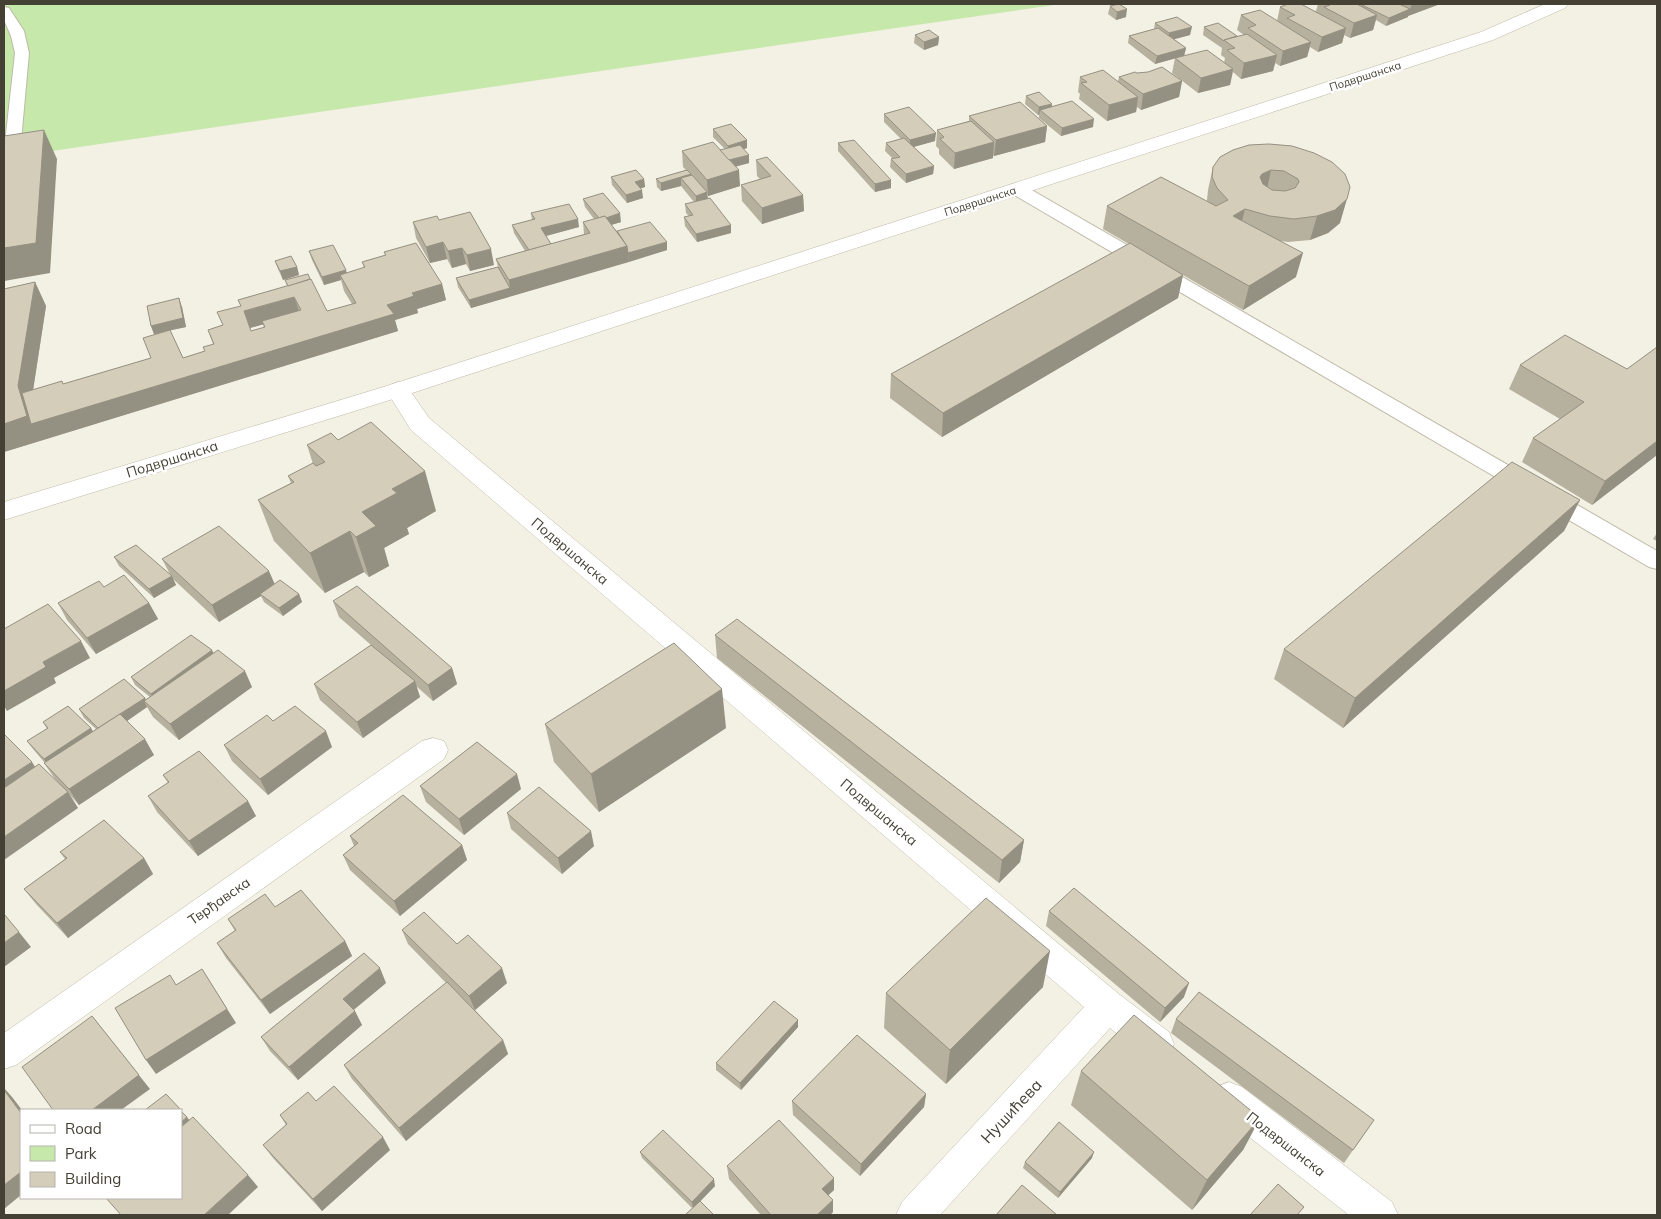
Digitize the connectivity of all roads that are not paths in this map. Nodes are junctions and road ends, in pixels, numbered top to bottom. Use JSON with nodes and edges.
{"nodes":[{"id":1,"x":1559,"y":4,"type":"edge"},
{"id":2,"x":4,"y":11,"type":"edge"},
{"id":3,"x":12,"y":152,"type":"edge"},
{"id":4,"x":1017,"y":189,"type":"junction"},
{"id":5,"x":398,"y":390,"type":"junction"},
{"id":6,"x":4,"y":510,"type":"edge"},
{"id":7,"x":1657,"y":561,"type":"edge"},
{"id":8,"x":433,"y":750,"type":"dead end"},
{"id":9,"x":1108,"y":1006,"type":"junction"},
{"id":10,"x":4,"y":1053,"type":"edge"},
{"id":11,"x":915,"y":1215,"type":"edge"},
{"id":12,"x":1379,"y":1215,"type":"edge"}],
"edges":[{"from":1,"to":4,"type":"street","name":"Подвршанска"},
{"from":2,"to":3,"type":"lane"},
{"from":4,"to":5,"type":"street","name":"Подвршанска"},
{"from":4,"to":7,"type":"lane"},
{"from":5,"to":6,"type":"street","name":"Подвршанска"},
{"from":5,"to":9,"type":"street","name":"Подвршанска"},
{"from":8,"to":10,"type":"street","name":"Тврђавска"},
{"from":9,"to":11,"type":"street","name":"Нушићева"},
{"from":9,"to":12,"type":"street","name":"Подвршанска"}]}
